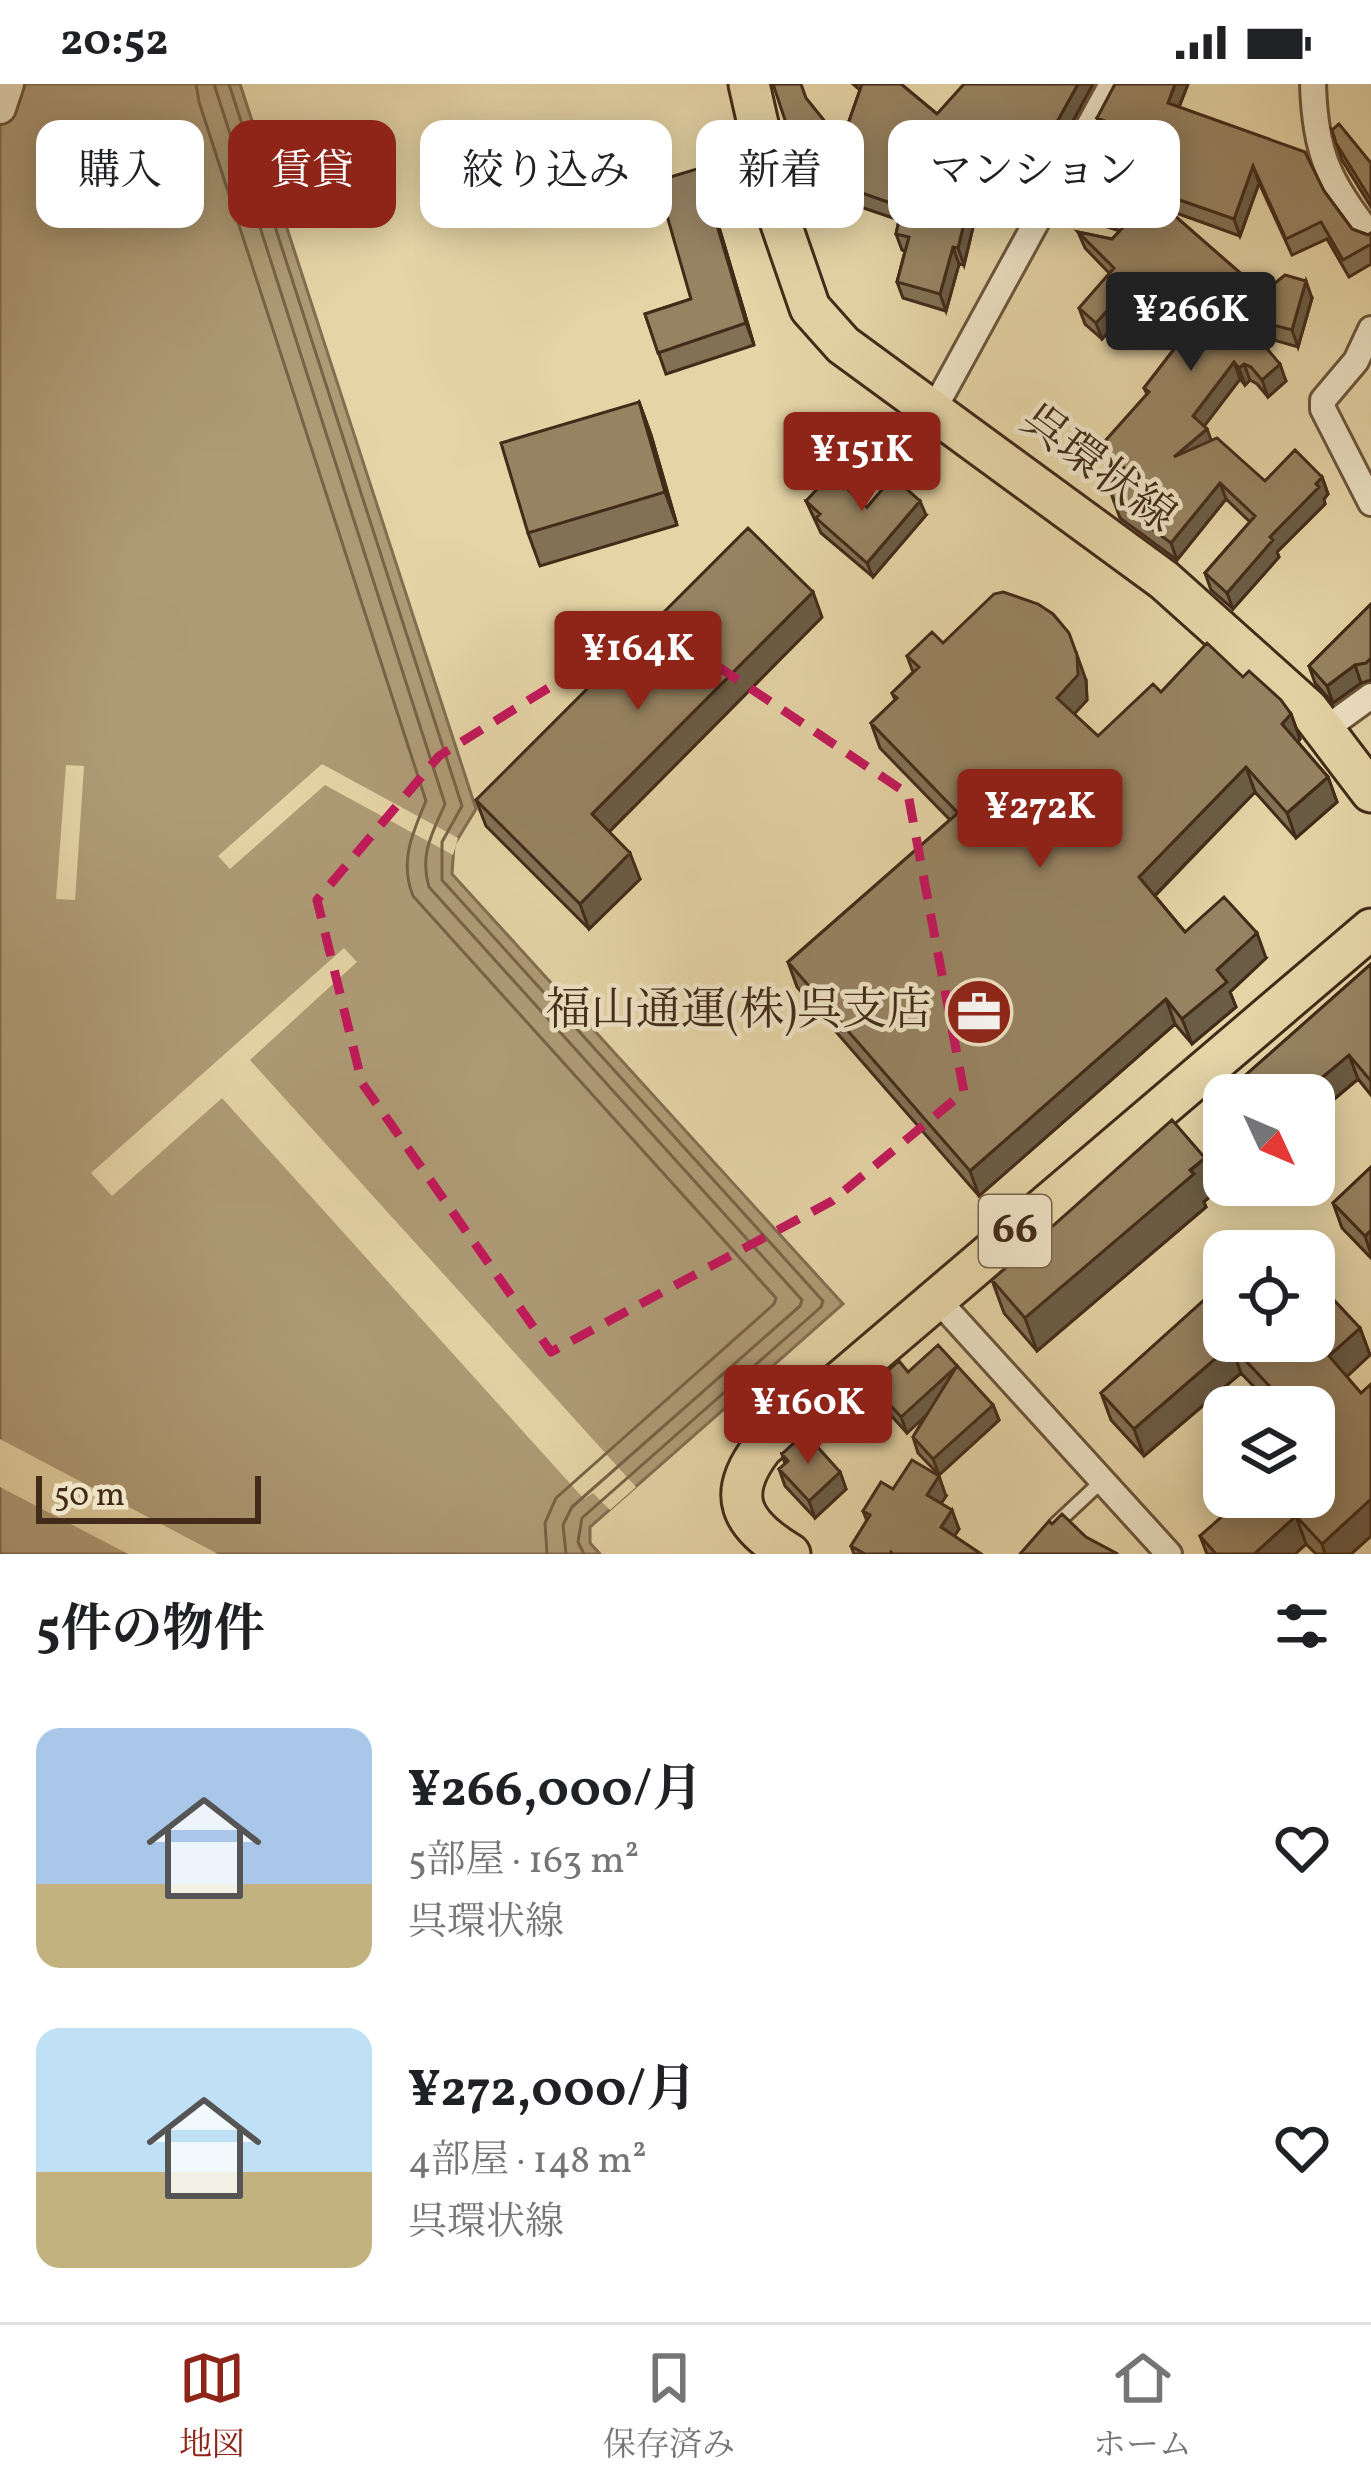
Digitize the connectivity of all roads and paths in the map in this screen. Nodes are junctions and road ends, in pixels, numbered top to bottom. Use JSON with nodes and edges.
{"nodes":[{"id":1,"x":8,"y":84,"type":"edge"},
{"id":2,"x":749,"y":84,"type":"edge"},
{"id":3,"x":1112,"y":84,"type":"edge"},
{"id":4,"x":1312,"y":84,"type":"edge"},
{"id":5,"x":0,"y":108,"type":"edge"},
{"id":6,"x":1371,"y":236,"type":"edge"},
{"id":7,"x":1371,"y":329,"type":"edge"},
{"id":8,"x":934,"y":409,"type":"junction"},
{"id":9,"x":1371,"y":502,"type":"edge"},
{"id":10,"x":1371,"y":696,"type":"edge"},
{"id":11,"x":1324,"y":730,"type":"junction"},
{"id":12,"x":1371,"y":792,"type":"edge"},
{"id":13,"x":1371,"y":928,"type":"edge"},
{"id":14,"x":936,"y":1298,"type":"junction"},
{"id":15,"x":1102,"y":1481,"type":"junction"},
{"id":16,"x":1040,"y":1539,"type":"edge"},
{"id":17,"x":790,"y":1554,"type":"edge"},
{"id":18,"x":1168,"y":1554,"type":"edge"}],
"edges":[{"from":1,"to":5,"type":"street"},
{"from":2,"to":8,"type":"main road","name":"呉環状線"},
{"from":3,"to":8,"type":"street"},
{"from":4,"to":6,"type":"street"},
{"from":7,"to":9,"type":"street"},
{"from":8,"to":11,"type":"main road","name":"呉環状線"},
{"from":10,"to":11,"type":"street"},
{"from":11,"to":12,"type":"main road","name":"呉環状線"},
{"from":13,"to":14,"type":"main road","number":"66"},
{"from":14,"to":15,"type":"street"},
{"from":14,"to":17,"type":"main road","number":"66"},
{"from":15,"to":16,"type":"lane"},
{"from":15,"to":18,"type":"street"}]}
